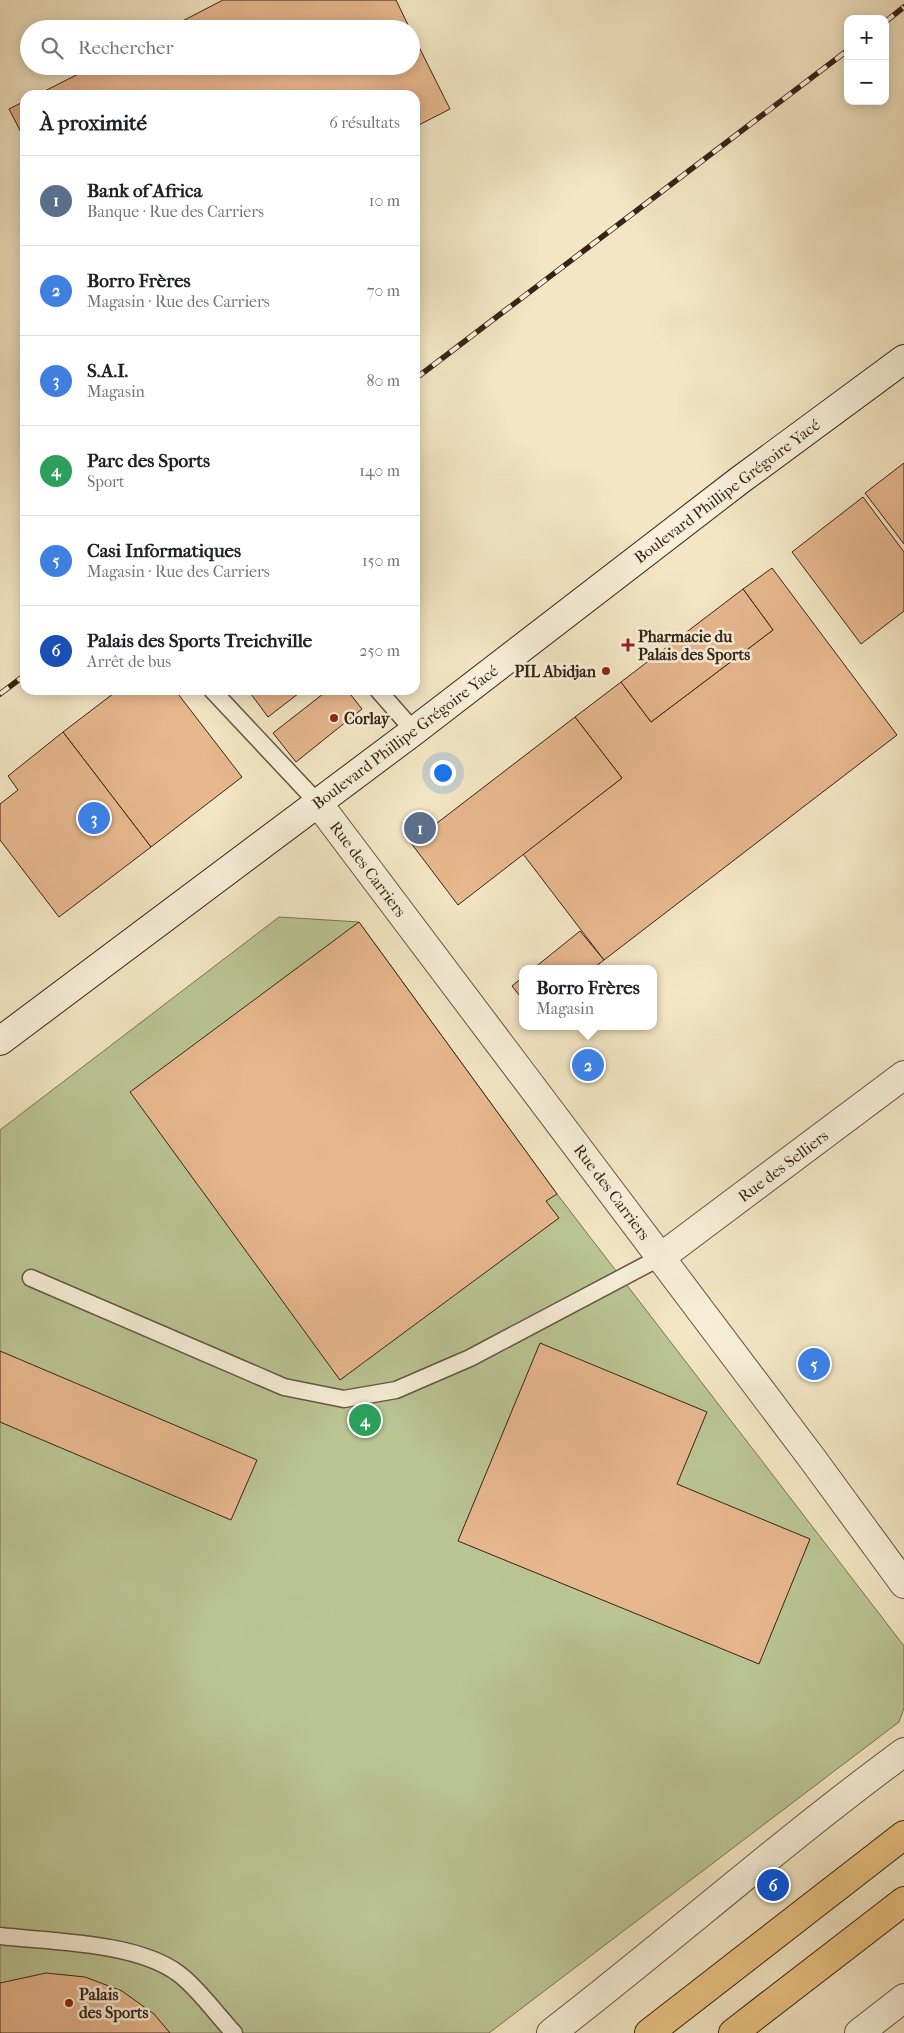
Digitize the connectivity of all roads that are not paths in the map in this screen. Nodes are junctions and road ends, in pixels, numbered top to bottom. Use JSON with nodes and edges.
{"nodes":[{"id":1,"x":904,"y":358,"type":"edge"},
{"id":2,"x":217,"y":695,"type":"edge"},
{"id":3,"x":382,"y":695,"type":"edge"},
{"id":4,"x":414,"y":731,"type":"junction"},
{"id":5,"x":318,"y":803,"type":"junction"},
{"id":6,"x":0,"y":1041,"type":"edge"},
{"id":7,"x":904,"y":1075,"type":"edge"},
{"id":8,"x":661,"y":1257,"type":"junction"},
{"id":9,"x":31,"y":1278,"type":"dead end"},
{"id":10,"x":904,"y":1584,"type":"edge"},
{"id":11,"x":904,"y":1752,"type":"edge"},
{"id":12,"x":904,"y":1835,"type":"edge"},
{"id":13,"x":904,"y":1901,"type":"edge"},
{"id":14,"x":0,"y":1936,"type":"edge"},
{"id":15,"x":904,"y":1998,"type":"edge"},
{"id":16,"x":234,"y":2033,"type":"edge"},
{"id":17,"x":551,"y":2033,"type":"edge"},
{"id":18,"x":649,"y":2033,"type":"edge"},
{"id":19,"x":734,"y":2033,"type":"edge"},
{"id":20,"x":859,"y":2033,"type":"edge"}],
"edges":[{"from":1,"to":4,"type":"street","name":"Boulevard Phillipe Grégoire Yacé"},
{"from":2,"to":5,"type":"lane"},
{"from":3,"to":4,"type":"lane"},
{"from":4,"to":5,"type":"street","name":"Boulevard Phillipe Grégoire Yacé"},
{"from":5,"to":6,"type":"street","name":"Boulevard Phillipe Grégoire Yacé"},
{"from":5,"to":8,"type":"street","name":"Rue des Carriers"},
{"from":7,"to":8,"type":"street","name":"Rue des Selliers"},
{"from":8,"to":9,"type":"lane"},
{"from":8,"to":10,"type":"street","name":"Rue des Carriers"},
{"from":11,"to":17,"type":"street"},
{"from":12,"to":18,"type":"main road"},
{"from":13,"to":19,"type":"main road"},
{"from":14,"to":16,"type":"lane"},
{"from":15,"to":20,"type":"street"}]}
